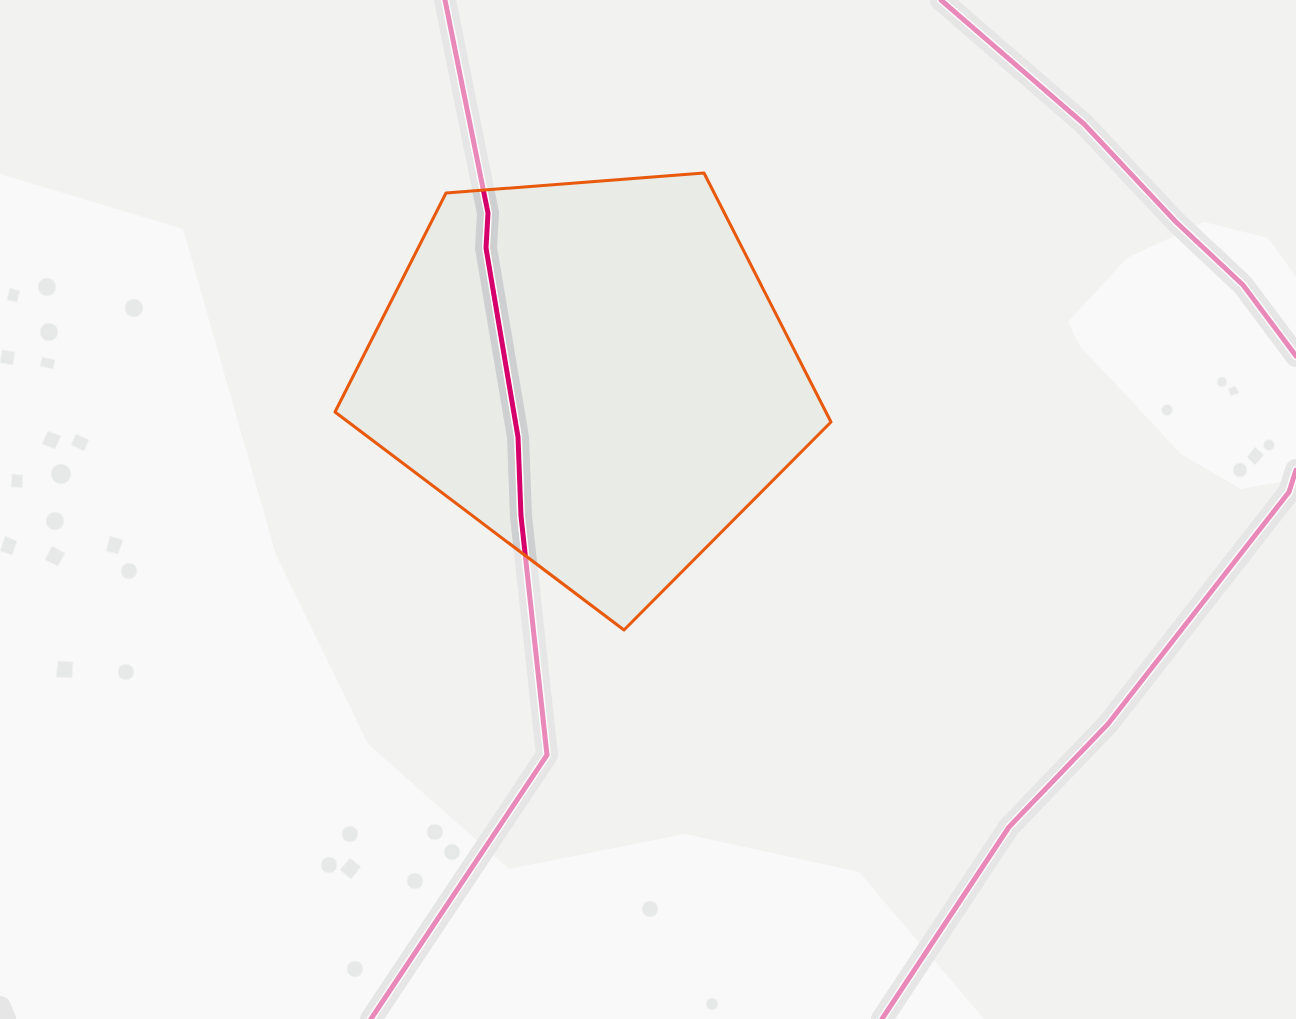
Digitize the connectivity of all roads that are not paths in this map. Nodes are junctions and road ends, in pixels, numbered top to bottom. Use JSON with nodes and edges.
{"nodes":[{"id":1,"x":444,"y":0,"type":"edge"},
{"id":2,"x":941,"y":0,"type":"edge"},
{"id":3,"x":1296,"y":356,"type":"edge"},
{"id":4,"x":1296,"y":470,"type":"edge"},
{"id":5,"x":0,"y":1007,"type":"edge"},
{"id":6,"x":5,"y":1019,"type":"edge"},
{"id":7,"x":371,"y":1019,"type":"edge"},
{"id":8,"x":882,"y":1019,"type":"edge"}],
"edges":[{"from":1,"to":7,"type":"street"},
{"from":2,"to":3,"type":"street"},
{"from":4,"to":8,"type":"street"},
{"from":5,"to":6,"type":"street"}]}
